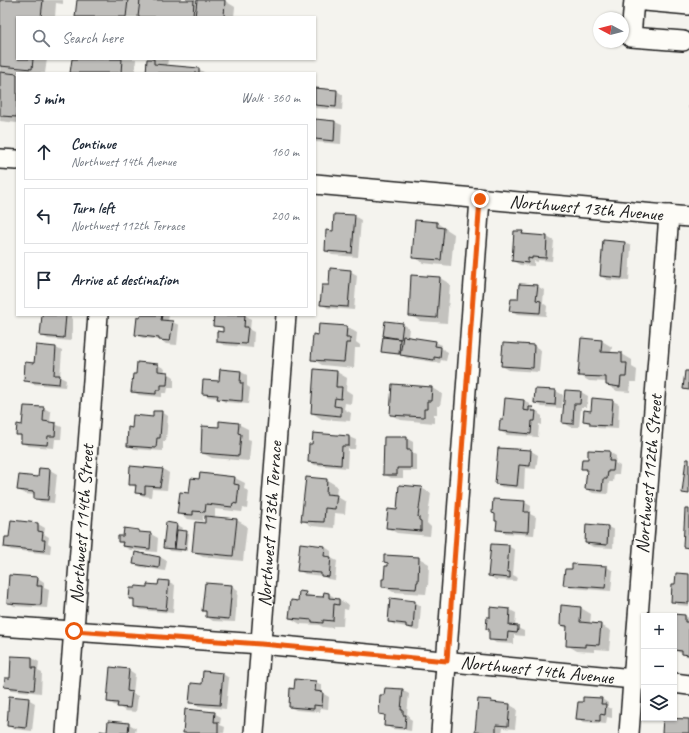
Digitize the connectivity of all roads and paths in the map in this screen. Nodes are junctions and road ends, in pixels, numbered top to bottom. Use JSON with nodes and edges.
{"nodes":[{"id":1,"x":689,"y":5,"type":"edge"},
{"id":2,"x":683,"y":41,"type":"dead end"},
{"id":3,"x":0,"y":159,"type":"edge"},
{"id":4,"x":16,"y":160,"type":"edge"},
{"id":5,"x":316,"y":184,"type":"edge"},
{"id":6,"x":480,"y":199,"type":"junction"},
{"id":7,"x":669,"y":215,"type":"junction"},
{"id":8,"x":689,"y":217,"type":"edge"},
{"id":9,"x":98,"y":316,"type":"edge"},
{"id":10,"x":286,"y":316,"type":"edge"},
{"id":11,"x":0,"y":626,"type":"edge"},
{"id":12,"x":74,"y":631,"type":"junction"},
{"id":13,"x":261,"y":644,"type":"junction"},
{"id":14,"x":447,"y":661,"type":"junction"},
{"id":15,"x":638,"y":680,"type":"edge"},
{"id":16,"x":677,"y":683,"type":"edge"},
{"id":17,"x":689,"y":685,"type":"edge"},
{"id":18,"x":66,"y":733,"type":"edge"},
{"id":19,"x":254,"y":733,"type":"edge"},
{"id":20,"x":441,"y":733,"type":"edge"},
{"id":21,"x":628,"y":733,"type":"edge"}],
"edges":[{"from":1,"to":2,"type":"street"},
{"from":3,"to":4,"type":"street"},
{"from":5,"to":6,"type":"street","name":"Northwest 13th Avenue"},
{"from":6,"to":7,"type":"street","name":"Northwest 13th Avenue"},
{"from":6,"to":14,"type":"street"},
{"from":7,"to":8,"type":"street","name":"Northwest 13th Avenue"},
{"from":7,"to":15,"type":"street","name":"Northwest 112th Street"},
{"from":9,"to":12,"type":"street","name":"Northwest 114th Street"},
{"from":10,"to":13,"type":"street","name":"Northwest 113th Terrace"},
{"from":11,"to":12,"type":"street","name":"Northwest 14th Avenue"},
{"from":12,"to":13,"type":"street","name":"Northwest 14th Avenue"},
{"from":12,"to":18,"type":"street","name":"Northwest 114th Street"},
{"from":13,"to":14,"type":"street","name":"Northwest 14th Avenue"},
{"from":13,"to":19,"type":"street","name":"Northwest 113th Terrace"},
{"from":14,"to":15,"type":"street","name":"Northwest 14th Avenue"},
{"from":14,"to":20,"type":"street"},
{"from":15,"to":21,"type":"street","name":"Northwest 112th Street"},
{"from":16,"to":17,"type":"street"}]}
